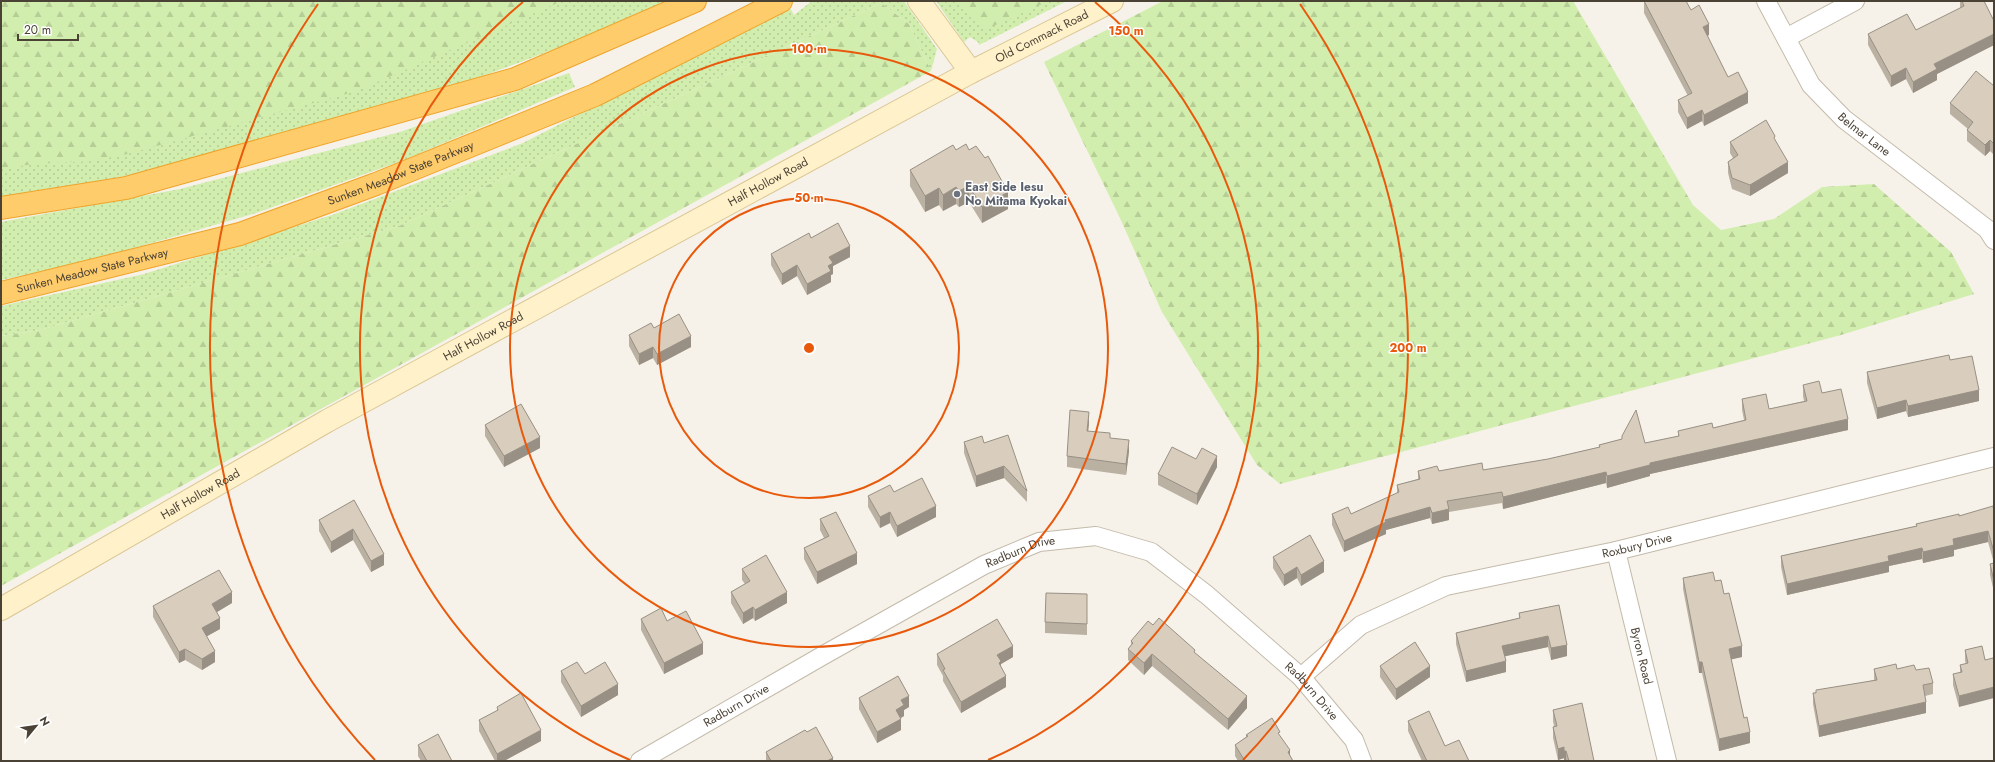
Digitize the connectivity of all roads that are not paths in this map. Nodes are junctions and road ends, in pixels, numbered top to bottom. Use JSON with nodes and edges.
{"nodes":[{"id":1,"x":695,"y":1,"type":"edge"},
{"id":2,"x":781,"y":1,"type":"edge"},
{"id":3,"x":919,"y":1,"type":"edge"},
{"id":4,"x":1112,"y":1,"type":"edge"},
{"id":5,"x":1766,"y":1,"type":"edge"},
{"id":6,"x":1855,"y":1,"type":"edge"},
{"id":7,"x":1786,"y":38,"type":"junction"},
{"id":8,"x":971,"y":72,"type":"junction"},
{"id":9,"x":1,"y":208,"type":"edge"},
{"id":10,"x":1994,"y":240,"type":"edge"},
{"id":11,"x":1,"y":293,"type":"edge"},
{"id":12,"x":1994,"y":458,"type":"edge"},
{"id":13,"x":1616,"y":551,"type":"junction"},
{"id":14,"x":1,"y":609,"type":"edge"},
{"id":15,"x":1301,"y":677,"type":"junction"},
{"id":16,"x":640,"y":761,"type":"edge"},
{"id":17,"x":1362,"y":761,"type":"edge"},
{"id":18,"x":1667,"y":761,"type":"edge"}],
"edges":[{"from":1,"to":9,"type":"highway"},
{"from":2,"to":11,"type":"highway","name":"Sunken Meadow State Parkway"},
{"from":3,"to":8,"type":"street"},
{"from":4,"to":8,"type":"street","name":"Old Commack Road"},
{"from":5,"to":7,"type":"street","name":"Belmar Lane"},
{"from":6,"to":7,"type":"street"},
{"from":7,"to":10,"type":"street","name":"Belmar Lane"},
{"from":8,"to":14,"type":"street","name":"Half Hollow Road"},
{"from":12,"to":13,"type":"street","name":"Roxbury Drive"},
{"from":13,"to":15,"type":"street","name":"Roxbury Drive"},
{"from":13,"to":18,"type":"street","name":"Byron Road"},
{"from":15,"to":16,"type":"street","name":"Radburn Drive"},
{"from":15,"to":17,"type":"street","name":"Radburn Drive"}]}
